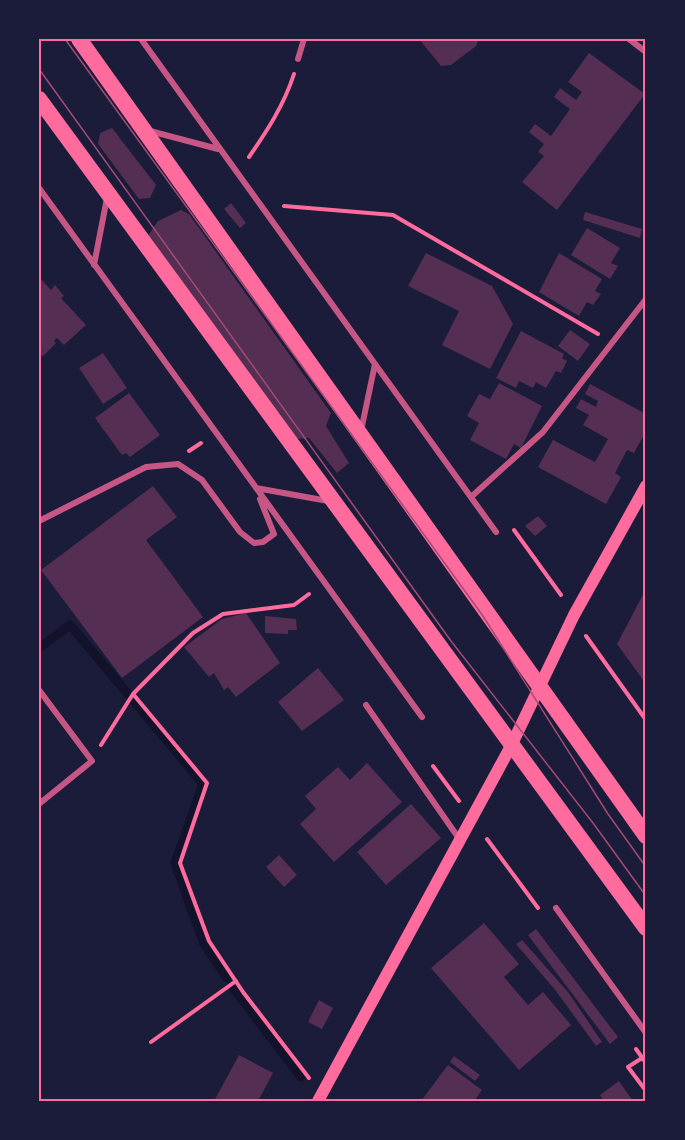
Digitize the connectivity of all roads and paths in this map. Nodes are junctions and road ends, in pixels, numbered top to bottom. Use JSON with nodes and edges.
{"nodes":[{"id":1,"x":79,"y":39,"type":"edge"},
{"id":2,"x":141,"y":39,"type":"edge"},
{"id":3,"x":304,"y":39,"type":"edge"},
{"id":4,"x":629,"y":39,"type":"edge"},
{"id":5,"x":646,"y":52,"type":"edge"},
{"id":6,"x":298,"y":58,"type":"joint"},
{"id":7,"x":39,"y":99,"type":"edge"},
{"id":8,"x":143,"y":130,"type":"junction"},
{"id":9,"x":219,"y":149,"type":"junction"},
{"id":10,"x":248,"y":157,"type":"dead end"},
{"id":11,"x":39,"y":188,"type":"edge"},
{"id":12,"x":107,"y":195,"type":"junction"},
{"id":13,"x":282,"y":206,"type":"dead end"},
{"id":14,"x":94,"y":266,"type":"junction"},
{"id":15,"x":646,"y":299,"type":"edge"},
{"id":16,"x":611,"y":343,"type":"junction"},
{"id":17,"x":375,"y":364,"type":"junction"},
{"id":18,"x":360,"y":435,"type":"junction"},
{"id":19,"x":201,"y":443,"type":"dead end"},
{"id":20,"x":195,"y":447,"type":"dead end"},
{"id":21,"x":646,"y":486,"type":"edge"},
{"id":22,"x":255,"y":488,"type":"junction"},
{"id":23,"x":471,"y":497,"type":"junction"},
{"id":24,"x":334,"y":502,"type":"junction"},
{"id":25,"x":39,"y":521,"type":"edge"},
{"id":26,"x":496,"y":532,"type":"dead end"},
{"id":27,"x":309,"y":594,"type":"dead end"},
{"id":28,"x":583,"y":630,"type":"dead end"},
{"id":29,"x":539,"y":688,"type":"junction"},
{"id":30,"x":39,"y":690,"type":"edge"},
{"id":31,"x":133,"y":694,"type":"junction"},
{"id":32,"x":366,"y":705,"type":"dead end"},
{"id":33,"x":422,"y":717,"type":"dead end"},
{"id":34,"x":646,"y":720,"type":"edge"},
{"id":35,"x":511,"y":746,"type":"junction"},
{"id":36,"x":92,"y":761,"type":"junction"},
{"id":37,"x":39,"y":804,"type":"edge"},
{"id":38,"x":646,"y":836,"type":"edge"},
{"id":39,"x":460,"y":840,"type":"junction"},
{"id":40,"x":556,"y":908,"type":"dead end"},
{"id":41,"x":646,"y":928,"type":"edge"},
{"id":42,"x":236,"y":981,"type":"junction"},
{"id":43,"x":646,"y":1033,"type":"edge"},
{"id":44,"x":151,"y":1042,"type":"dead end"},
{"id":45,"x":642,"y":1058,"type":"dead end"},
{"id":46,"x":309,"y":1079,"type":"dead end"},
{"id":47,"x":646,"y":1091,"type":"edge"},
{"id":48,"x":318,"y":1101,"type":"edge"}],
"edges":[{"from":1,"to":8,"type":"highway"},
{"from":2,"to":9,"type":"street"},
{"from":3,"to":6,"type":"street"},
{"from":4,"to":5,"type":"street"},
{"from":6,"to":10,"type":"path"},
{"from":7,"to":12,"type":"highway"},
{"from":8,"to":9,"type":"street"},
{"from":8,"to":18,"type":"highway"},
{"from":9,"to":17,"type":"street"},
{"from":11,"to":14,"type":"street"},
{"from":12,"to":14,"type":"street"},
{"from":12,"to":24,"type":"highway"},
{"from":13,"to":16,"type":"path"},
{"from":14,"to":22,"type":"street"},
{"from":15,"to":16,"type":"street"},
{"from":16,"to":23,"type":"street"},
{"from":17,"to":18,"type":"street"},
{"from":17,"to":23,"type":"street"},
{"from":18,"to":29,"type":"highway"},
{"from":19,"to":20,"type":"path"},
{"from":21,"to":29,"type":"main road"},
{"from":22,"to":24,"type":"street"},
{"from":22,"to":25,"type":"street"},
{"from":22,"to":33,"type":"street"},
{"from":23,"to":26,"type":"street"},
{"from":24,"to":35,"type":"highway"},
{"from":27,"to":31,"type":"path"},
{"from":28,"to":34,"type":"path"},
{"from":29,"to":35,"type":"main road"},
{"from":29,"to":38,"type":"highway"},
{"from":30,"to":36,"type":"street"},
{"from":31,"to":36,"type":"path"},
{"from":31,"to":42,"type":"path"},
{"from":32,"to":39,"type":"street"},
{"from":35,"to":39,"type":"main road"},
{"from":35,"to":41,"type":"highway"},
{"from":36,"to":37,"type":"street"},
{"from":39,"to":48,"type":"main road"},
{"from":40,"to":43,"type":"street"},
{"from":42,"to":44,"type":"path"},
{"from":42,"to":46,"type":"path"},
{"from":45,"to":47,"type":"path"}]}
